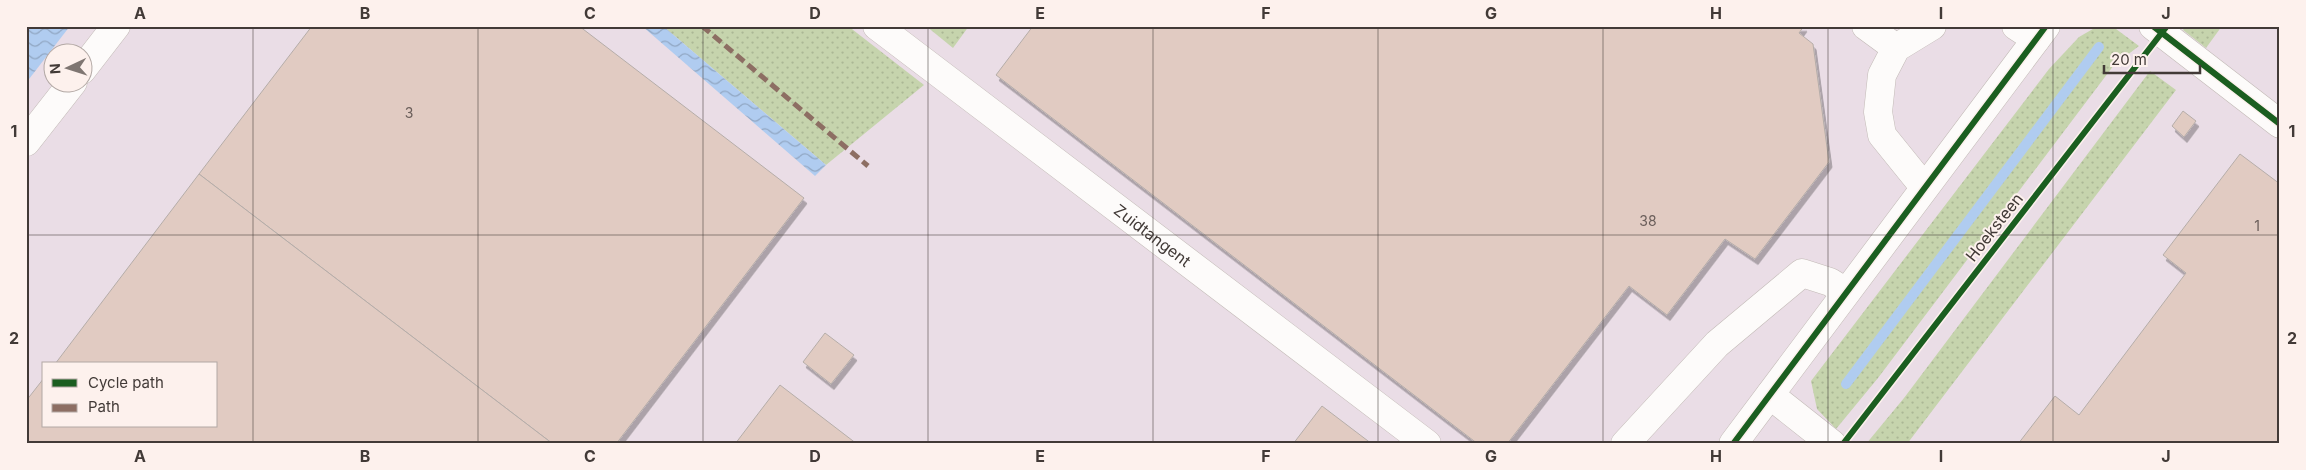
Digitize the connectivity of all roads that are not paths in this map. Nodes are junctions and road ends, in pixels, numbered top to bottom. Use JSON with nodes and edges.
{"nodes":[{"id":1,"x":116,"y":26,"type":"edge"},
{"id":2,"x":877,"y":26,"type":"edge"},
{"id":3,"x":1866,"y":26,"type":"edge"},
{"id":4,"x":1932,"y":26,"type":"edge"},
{"id":5,"x":2153,"y":26,"type":"edge"},
{"id":6,"x":2033,"y":30,"type":"edge"},
{"id":7,"x":1896,"y":48,"type":"junction"},
{"id":8,"x":92,"y":57,"type":"edge"},
{"id":9,"x":65,"y":92,"type":"edge"},
{"id":10,"x":2280,"y":124,"type":"edge"},
{"id":11,"x":26,"y":142,"type":"edge"},
{"id":12,"x":1924,"y":187,"type":"junction"},
{"id":13,"x":1846,"y":292,"type":"junction"},
{"id":14,"x":1770,"y":395,"type":"junction"},
{"id":15,"x":1428,"y":444,"type":"edge"},
{"id":16,"x":1625,"y":444,"type":"edge"},
{"id":17,"x":1733,"y":444,"type":"edge"},
{"id":18,"x":1832,"y":444,"type":"edge"}],
"edges":[{"from":1,"to":8,"type":"street"},
{"from":2,"to":15,"type":"street","name":"Zuidtangent"},
{"from":3,"to":7,"type":"street"},
{"from":4,"to":7,"type":"street"},
{"from":5,"to":10,"type":"street"},
{"from":6,"to":12,"type":"street"},
{"from":7,"to":12,"type":"street"},
{"from":9,"to":11,"type":"street"},
{"from":12,"to":13,"type":"street"},
{"from":13,"to":14,"type":"street"},
{"from":13,"to":16,"type":"street"},
{"from":14,"to":17,"type":"street"},
{"from":14,"to":18,"type":"street"}]}
